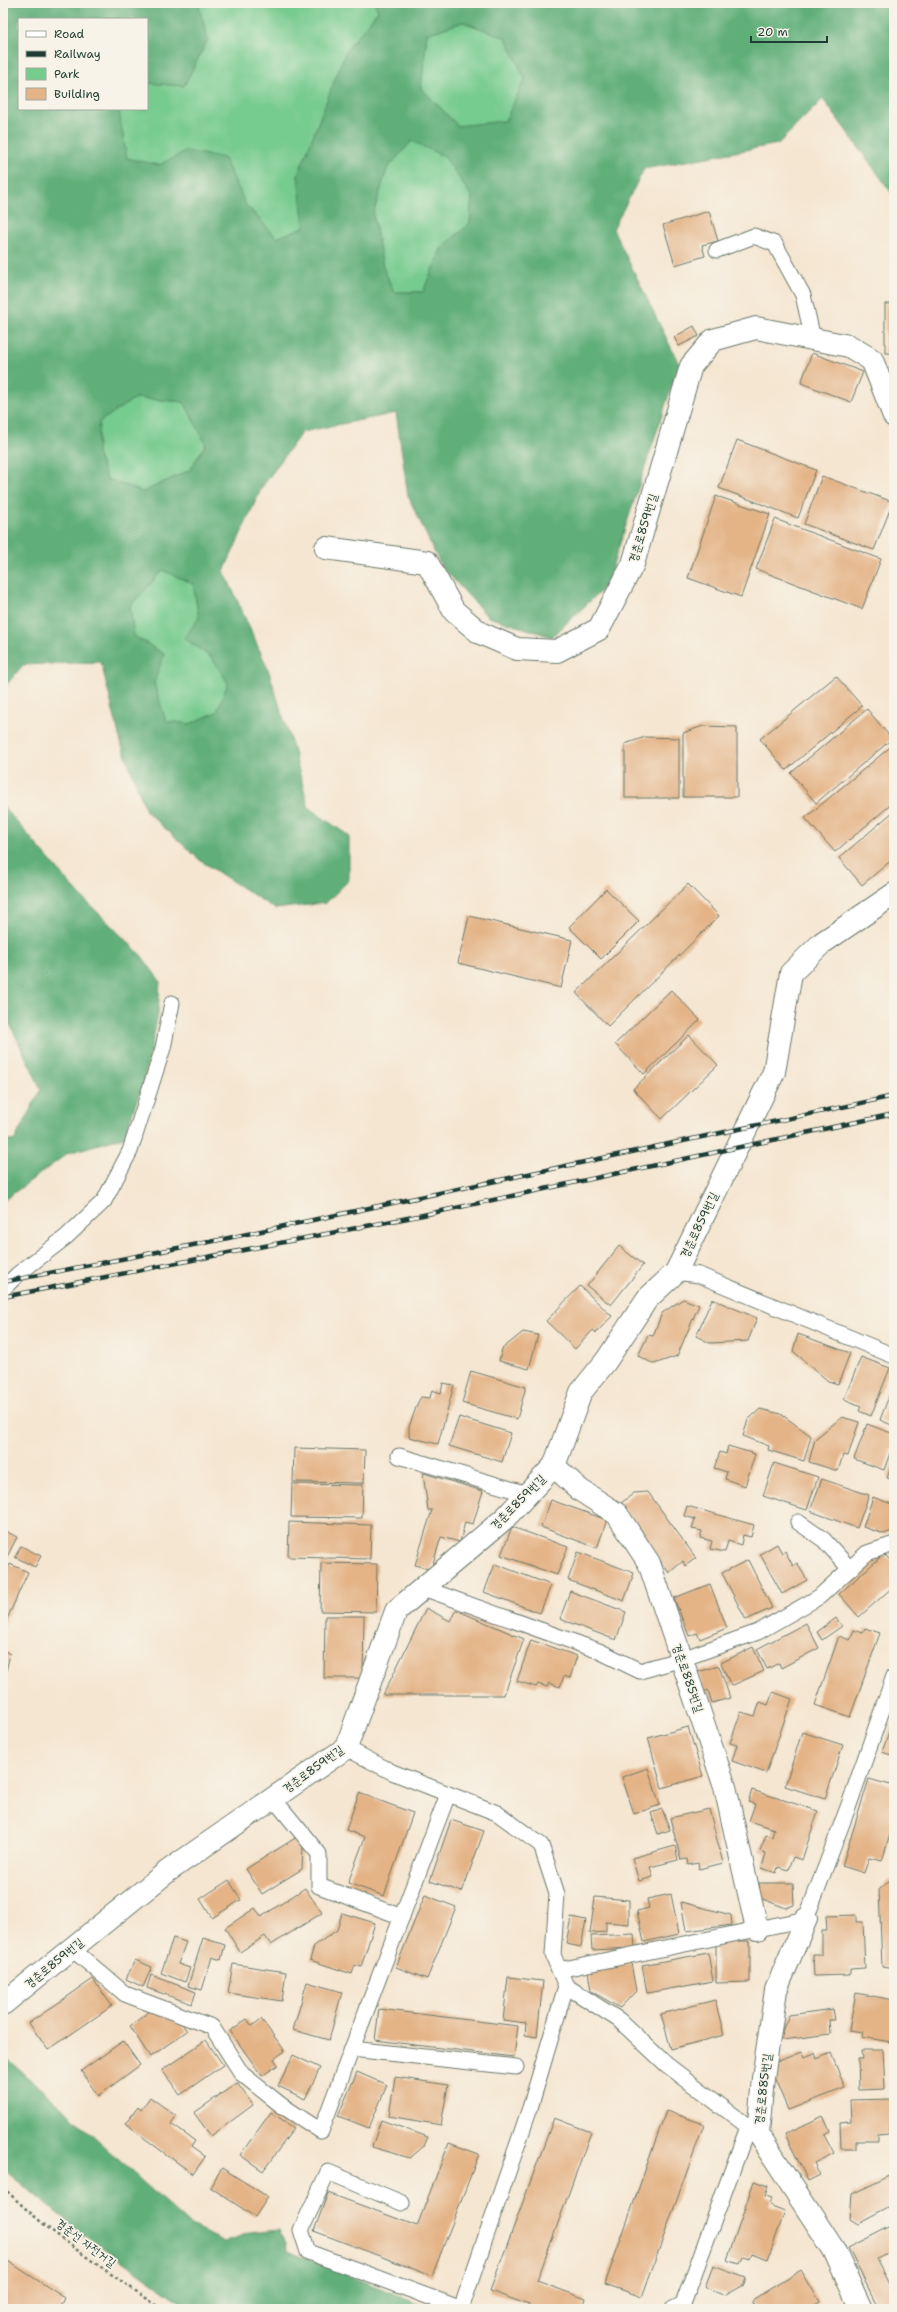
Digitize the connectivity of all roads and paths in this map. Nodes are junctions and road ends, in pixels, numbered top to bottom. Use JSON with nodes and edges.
{"nodes":[{"id":1,"x":717,"y":250,"type":"dead end"},
{"id":2,"x":813,"y":339,"type":"junction"},
{"id":3,"x":894,"y":416,"type":"edge"},
{"id":4,"x":326,"y":548,"type":"dead end"},
{"id":5,"x":894,"y":894,"type":"edge"},
{"id":6,"x":172,"y":1003,"type":"dead end"},
{"id":7,"x":676,"y":1272,"type":"junction"},
{"id":8,"x":3,"y":1289,"type":"edge"},
{"id":9,"x":894,"y":1356,"type":"edge"},
{"id":10,"x":399,"y":1456,"type":"dead end"},
{"id":11,"x":554,"y":1466,"type":"junction"},
{"id":12,"x":527,"y":1494,"type":"junction"},
{"id":13,"x":798,"y":1522,"type":"dead end"},
{"id":14,"x":894,"y":1544,"type":"edge"},
{"id":15,"x":850,"y":1569,"type":"junction"},
{"id":16,"x":424,"y":1588,"type":"junction"},
{"id":17,"x":682,"y":1659,"type":"junction"},
{"id":18,"x":894,"y":1676,"type":"edge"},
{"id":19,"x":346,"y":1748,"type":"junction"},
{"id":20,"x":448,"y":1794,"type":"junction"},
{"id":21,"x":273,"y":1798,"type":"junction"},
{"id":22,"x":402,"y":1917,"type":"junction"},
{"id":23,"x":806,"y":1919,"type":"junction"},
{"id":24,"x":757,"y":1929,"type":"junction"},
{"id":25,"x":72,"y":1948,"type":"junction"},
{"id":26,"x":559,"y":1970,"type":"junction"},
{"id":27,"x":566,"y":1986,"type":"junction"},
{"id":28,"x":3,"y":2004,"type":"edge"},
{"id":29,"x":352,"y":2049,"type":"junction"},
{"id":30,"x":516,"y":2067,"type":"dead end"},
{"id":31,"x":753,"y":2130,"type":"junction"},
{"id":32,"x":3,"y":2187,"type":"edge"},
{"id":33,"x":402,"y":2202,"type":"dead end"},
{"id":34,"x":162,"y":2309,"type":"edge"},
{"id":35,"x":461,"y":2309,"type":"edge"},
{"id":36,"x":673,"y":2309,"type":"edge"},
{"id":37,"x":861,"y":2309,"type":"edge"}],
"edges":[{"from":1,"to":2,"type":"lane"},
{"from":2,"to":3,"type":"street","name":"경춘로859번길"},
{"from":2,"to":4,"type":"street","name":"경춘로859번길"},
{"from":5,"to":7,"type":"street","name":"경춘로859번길"},
{"from":6,"to":8,"type":"lane"},
{"from":7,"to":9,"type":"lane"},
{"from":7,"to":11,"type":"street","name":"경춘로859번길"},
{"from":10,"to":12,"type":"lane"},
{"from":11,"to":12,"type":"street","name":"경춘로859번길"},
{"from":11,"to":17,"type":"street","name":"경춘로885번길"},
{"from":12,"to":16,"type":"street","name":"경춘로859번길"},
{"from":13,"to":15,"type":"lane"},
{"from":14,"to":15,"type":"lane"},
{"from":15,"to":17,"type":"lane"},
{"from":16,"to":17,"type":"lane"},
{"from":16,"to":19,"type":"street","name":"경춘로859번길"},
{"from":17,"to":24,"type":"street","name":"경춘로885번길"},
{"from":18,"to":23,"type":"lane"},
{"from":19,"to":20,"type":"lane"},
{"from":19,"to":21,"type":"street","name":"경춘로859번길"},
{"from":20,"to":22,"type":"lane"},
{"from":20,"to":26,"type":"lane"},
{"from":21,"to":22,"type":"lane"},
{"from":21,"to":25,"type":"street","name":"경춘로859번길"},
{"from":22,"to":29,"type":"lane"},
{"from":23,"to":24,"type":"lane"},
{"from":23,"to":31,"type":"street","name":"경춘로885번길"},
{"from":24,"to":26,"type":"lane"},
{"from":25,"to":28,"type":"street","name":"경춘로859번길"},
{"from":25,"to":29,"type":"lane"},
{"from":26,"to":27,"type":"lane"},
{"from":27,"to":31,"type":"lane"},
{"from":27,"to":35,"type":"lane"},
{"from":29,"to":30,"type":"lane"},
{"from":31,"to":36,"type":"lane"},
{"from":31,"to":37,"type":"street","name":"경춘로885번길"},
{"from":32,"to":34,"type":"path","name":"경춘선 자전거길"},
{"from":33,"to":35,"type":"lane"}]}
